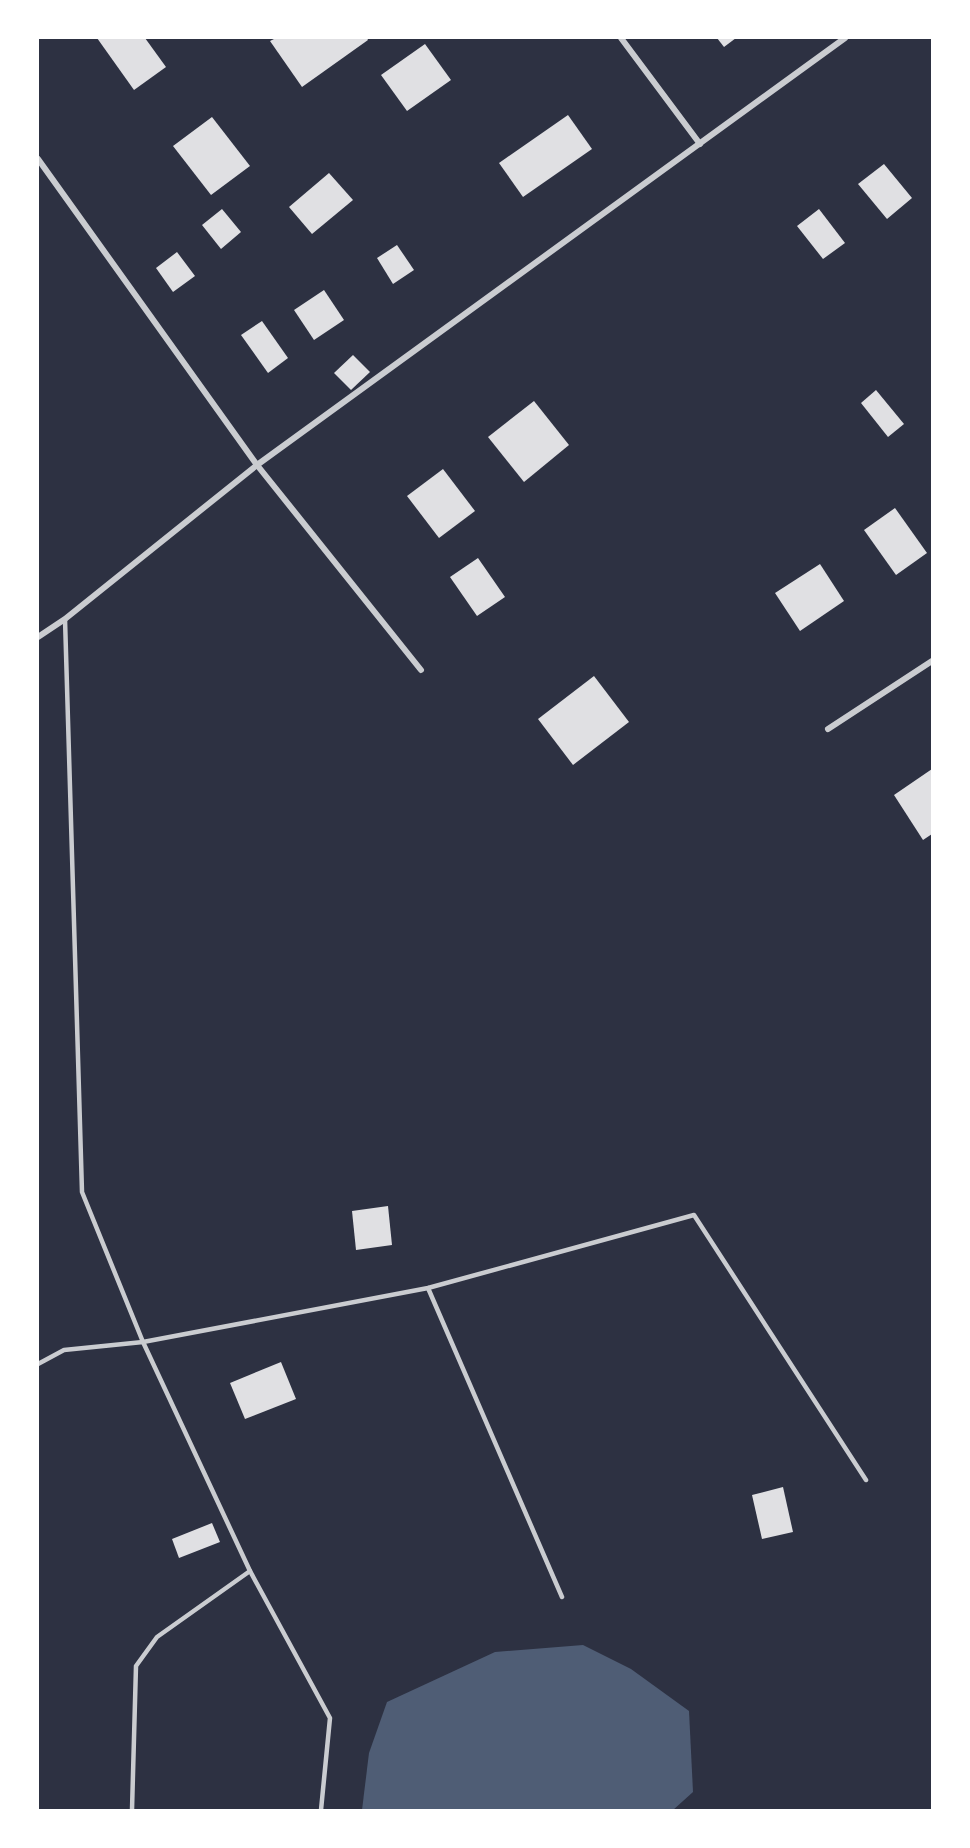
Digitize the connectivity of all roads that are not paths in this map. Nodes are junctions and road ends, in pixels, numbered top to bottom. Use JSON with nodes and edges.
{"nodes":[{"id":1,"x":621,"y":38,"type":"edge"},
{"id":2,"x":845,"y":38,"type":"edge"},
{"id":3,"x":700,"y":144,"type":"junction"},
{"id":4,"x":38,"y":159,"type":"edge"},
{"id":5,"x":257,"y":465,"type":"junction"},
{"id":6,"x":64,"y":619,"type":"junction"},
{"id":7,"x":38,"y":637,"type":"edge"},
{"id":8,"x":933,"y":662,"type":"edge"},
{"id":9,"x":421,"y":670,"type":"dead end"},
{"id":10,"x":828,"y":729,"type":"dead end"},
{"id":11,"x":428,"y":1288,"type":"junction"},
{"id":12,"x":143,"y":1342,"type":"junction"},
{"id":13,"x":38,"y":1364,"type":"edge"},
{"id":14,"x":866,"y":1480,"type":"dead end"},
{"id":15,"x":250,"y":1571,"type":"junction"},
{"id":16,"x":562,"y":1597,"type":"dead end"},
{"id":17,"x":132,"y":1810,"type":"edge"},
{"id":18,"x":321,"y":1810,"type":"edge"}],
"edges":[{"from":1,"to":3,"type":"street"},
{"from":2,"to":3,"type":"street"},
{"from":3,"to":5,"type":"street"},
{"from":4,"to":5,"type":"street"},
{"from":5,"to":6,"type":"street"},
{"from":5,"to":9,"type":"street"},
{"from":6,"to":7,"type":"street"},
{"from":6,"to":12,"type":"lane"},
{"from":8,"to":10,"type":"street"},
{"from":11,"to":12,"type":"lane"},
{"from":11,"to":14,"type":"lane"},
{"from":11,"to":16,"type":"lane"},
{"from":12,"to":13,"type":"lane"},
{"from":12,"to":15,"type":"lane"},
{"from":15,"to":17,"type":"lane"},
{"from":15,"to":18,"type":"lane"}]}
